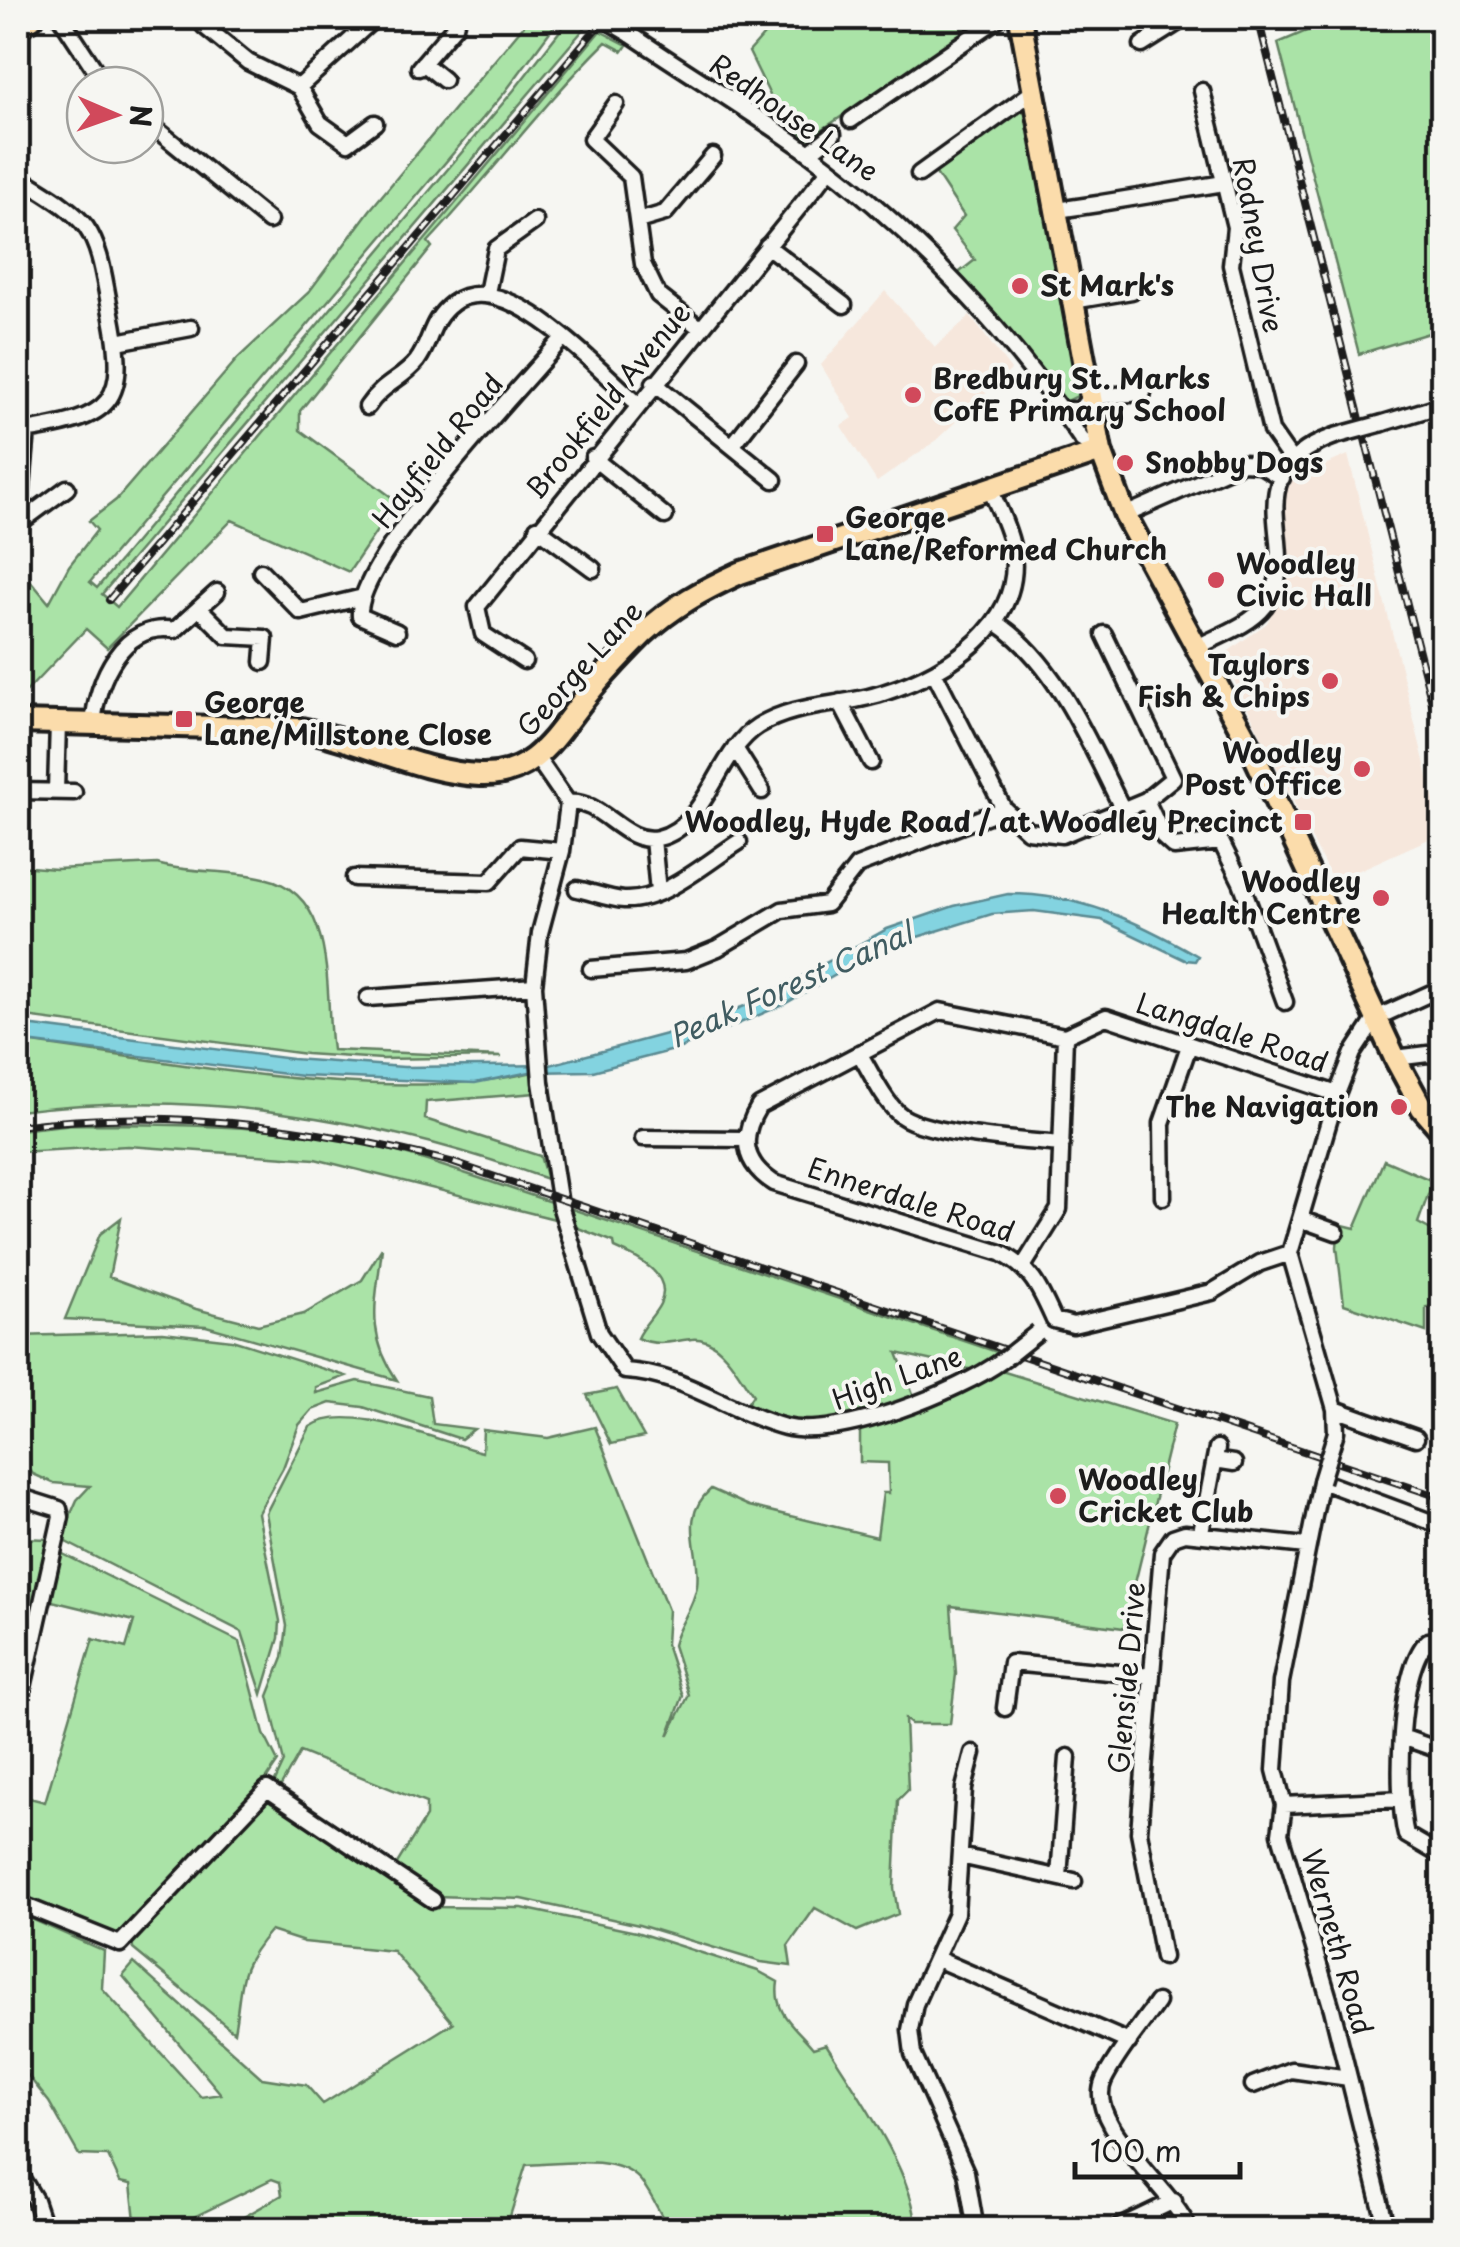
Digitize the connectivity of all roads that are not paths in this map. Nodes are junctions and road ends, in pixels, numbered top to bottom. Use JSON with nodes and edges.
{"nodes":[{"id":1,"x":32,"y":18,"type":"edge"},
{"id":2,"x":61,"y":18,"type":"edge"},
{"id":3,"x":200,"y":18,"type":"edge"},
{"id":4,"x":375,"y":18,"type":"edge"},
{"id":5,"x":457,"y":18,"type":"edge"},
{"id":6,"x":603,"y":18,"type":"edge"},
{"id":7,"x":1000,"y":18,"type":"edge"},
{"id":8,"x":1020,"y":18,"type":"edge"},
{"id":9,"x":1185,"y":18,"type":"edge"},
{"id":10,"x":18,"y":27,"type":"edge"},
{"id":11,"x":1140,"y":47,"type":"dead end"},
{"id":12,"x":92,"y":65,"type":"edge"},
{"id":13,"x":444,"y":80,"type":"dead end"},
{"id":14,"x":299,"y":87,"type":"junction"},
{"id":15,"x":1034,"y":91,"type":"junction"},
{"id":16,"x":1202,"y":91,"type":"dead end"},
{"id":17,"x":616,"y":104,"type":"dead end"},
{"id":18,"x":851,"y":120,"type":"dead end"},
{"id":19,"x":375,"y":123,"type":"dead end"},
{"id":20,"x":833,"y":134,"type":"dead end"},
{"id":21,"x":165,"y":136,"type":"edge"},
{"id":22,"x":809,"y":153,"type":"junction"},
{"id":23,"x":713,"y":156,"type":"dead end"},
{"id":24,"x":830,"y":169,"type":"junction"},
{"id":25,"x":919,"y":174,"type":"dead end"},
{"id":26,"x":18,"y":176,"type":"edge"},
{"id":27,"x":1224,"y":183,"type":"junction"},
{"id":28,"x":1057,"y":210,"type":"junction"},
{"id":29,"x":269,"y":220,"type":"dead end"},
{"id":30,"x":638,"y":220,"type":"junction"},
{"id":31,"x":535,"y":221,"type":"dead end"},
{"id":32,"x":767,"y":246,"type":"junction"},
{"id":33,"x":1132,"y":291,"type":"dead end"},
{"id":34,"x":487,"y":293,"type":"junction"},
{"id":35,"x":1073,"y":301,"type":"junction"},
{"id":36,"x":844,"y":306,"type":"dead end"},
{"id":37,"x":191,"y":328,"type":"dead end"},
{"id":38,"x":700,"y":328,"type":"junction"},
{"id":39,"x":562,"y":339,"type":"junction"},
{"id":40,"x":117,"y":342,"type":"junction"},
{"id":41,"x":796,"y":364,"type":"dead end"},
{"id":42,"x":654,"y":383,"type":"junction"},
{"id":43,"x":1143,"y":394,"type":"dead end"},
{"id":44,"x":1090,"y":398,"type":"junction"},
{"id":45,"x":637,"y":403,"type":"junction"},
{"id":46,"x":1442,"y":406,"type":"edge"},
{"id":47,"x":366,"y":407,"type":"dead end"},
{"id":48,"x":1062,"y":410,"type":"junction"},
{"id":49,"x":22,"y":431,"type":"edge"},
{"id":50,"x":1276,"y":441,"type":"junction"},
{"id":51,"x":732,"y":446,"type":"junction"},
{"id":52,"x":1101,"y":452,"type":"junction"},
{"id":53,"x":593,"y":458,"type":"junction"},
{"id":54,"x":1292,"y":460,"type":"junction"},
{"id":55,"x":1259,"y":464,"type":"junction"},
{"id":56,"x":1282,"y":478,"type":"junction"},
{"id":57,"x":774,"y":480,"type":"dead end"},
{"id":58,"x":67,"y":488,"type":"dead end"},
{"id":59,"x":990,"y":489,"type":"junction"},
{"id":60,"x":1125,"y":515,"type":"junction"},
{"id":61,"x":665,"y":516,"type":"dead end"},
{"id":62,"x":18,"y":523,"type":"edge"},
{"id":63,"x":537,"y":528,"type":"junction"},
{"id":64,"x":594,"y":569,"type":"dead end"},
{"id":65,"x":261,"y":571,"type":"dead end"},
{"id":66,"x":217,"y":592,"type":"dead end"},
{"id":67,"x":358,"y":598,"type":"junction"},
{"id":68,"x":199,"y":608,"type":"junction"},
{"id":69,"x":997,"y":624,"type":"junction"},
{"id":70,"x":397,"y":632,"type":"dead end"},
{"id":71,"x":1104,"y":634,"type":"dead end"},
{"id":72,"x":1199,"y":646,"type":"junction"},
{"id":73,"x":524,"y":661,"type":"dead end"},
{"id":74,"x":264,"y":662,"type":"dead end"},
{"id":75,"x":934,"y":672,"type":"junction"},
{"id":76,"x":840,"y":702,"type":"junction"},
{"id":77,"x":18,"y":722,"type":"edge"},
{"id":78,"x":58,"y":723,"type":"junction"},
{"id":79,"x":93,"y":724,"type":"junction"},
{"id":80,"x":735,"y":748,"type":"junction"},
{"id":81,"x":537,"y":758,"type":"junction"},
{"id":82,"x":871,"y":762,"type":"dead end"},
{"id":83,"x":18,"y":791,"type":"edge"},
{"id":84,"x":56,"y":791,"type":"junction"},
{"id":85,"x":762,"y":791,"type":"dead end"},
{"id":86,"x":74,"y":792,"type":"dead end"},
{"id":87,"x":1146,"y":800,"type":"junction"},
{"id":88,"x":568,"y":804,"type":"junction"},
{"id":89,"x":1122,"y":808,"type":"junction"},
{"id":90,"x":1004,"y":809,"type":"junction"},
{"id":91,"x":653,"y":840,"type":"junction"},
{"id":92,"x":739,"y":842,"type":"dead end"},
{"id":93,"x":562,"y":852,"type":"junction"},
{"id":94,"x":354,"y":878,"type":"dead end"},
{"id":95,"x":577,"y":889,"type":"dead end"},
{"id":96,"x":658,"y":892,"type":"junction"},
{"id":97,"x":591,"y":969,"type":"dead end"},
{"id":98,"x":534,"y":986,"type":"junction"},
{"id":99,"x":1442,"y":988,"type":"edge"},
{"id":100,"x":368,"y":998,"type":"dead end"},
{"id":101,"x":1285,"y":1002,"type":"dead end"},
{"id":102,"x":1376,"y":1018,"type":"junction"},
{"id":103,"x":1064,"y":1036,"type":"junction"},
{"id":104,"x":1189,"y":1046,"type":"junction"},
{"id":105,"x":859,"y":1053,"type":"junction"},
{"id":106,"x":1395,"y":1058,"type":"junction"},
{"id":107,"x":1442,"y":1058,"type":"edge"},
{"id":108,"x":1337,"y":1094,"type":"junction"},
{"id":109,"x":1442,"y":1131,"type":"edge"},
{"id":110,"x":643,"y":1138,"type":"dead end"},
{"id":111,"x":745,"y":1140,"type":"junction"},
{"id":112,"x":1062,"y":1144,"type":"junction"},
{"id":113,"x":1163,"y":1197,"type":"dead end"},
{"id":114,"x":1300,"y":1219,"type":"junction"},
{"id":115,"x":1336,"y":1232,"type":"dead end"},
{"id":116,"x":1290,"y":1254,"type":"junction"},
{"id":117,"x":1024,"y":1265,"type":"junction"},
{"id":118,"x":1054,"y":1320,"type":"junction"},
{"id":119,"x":1335,"y":1409,"type":"junction"},
{"id":120,"x":1416,"y":1438,"type":"dead end"},
{"id":121,"x":1234,"y":1463,"type":"dead end"},
{"id":122,"x":1321,"y":1481,"type":"junction"},
{"id":123,"x":18,"y":1496,"type":"edge"},
{"id":124,"x":1442,"y":1526,"type":"edge"},
{"id":125,"x":1202,"y":1532,"type":"junction"},
{"id":126,"x":1306,"y":1546,"type":"junction"},
{"id":127,"x":1441,"y":1640,"type":"edge"},
{"id":128,"x":1152,"y":1676,"type":"junction"},
{"id":129,"x":1005,"y":1708,"type":"dead end"},
{"id":130,"x":18,"y":1710,"type":"edge"},
{"id":131,"x":1402,"y":1737,"type":"junction"},
{"id":132,"x":1442,"y":1751,"type":"edge"},
{"id":133,"x":973,"y":1753,"type":"dead end"},
{"id":134,"x":1068,"y":1757,"type":"dead end"},
{"id":135,"x":1402,"y":1799,"type":"junction"},
{"id":136,"x":1284,"y":1806,"type":"junction"},
{"id":137,"x":960,"y":1856,"type":"junction"},
{"id":138,"x":1442,"y":1856,"type":"edge"},
{"id":139,"x":433,"y":1900,"type":"dead end"},
{"id":140,"x":18,"y":1903,"type":"edge"},
{"id":141,"x":1163,"y":1957,"type":"dead end"},
{"id":142,"x":936,"y":1959,"type":"junction"},
{"id":143,"x":1157,"y":2002,"type":"dead end"},
{"id":144,"x":1130,"y":2042,"type":"junction"},
{"id":145,"x":1349,"y":2078,"type":"junction"},
{"id":146,"x":1254,"y":2085,"type":"dead end"},
{"id":147,"x":18,"y":2172,"type":"edge"},
{"id":148,"x":1174,"y":2201,"type":"junction"},
{"id":149,"x":45,"y":2230,"type":"edge"},
{"id":150,"x":976,"y":2230,"type":"edge"},
{"id":151,"x":1112,"y":2230,"type":"edge"},
{"id":152,"x":1189,"y":2230,"type":"edge"},
{"id":153,"x":1387,"y":2230,"type":"edge"}],
"edges":[{"from":1,"to":10,"type":"main road"},
{"from":2,"to":12,"type":"street"},
{"from":3,"to":14,"type":"street"},
{"from":4,"to":14,"type":"street"},
{"from":5,"to":13,"type":"street"},
{"from":6,"to":22,"type":"street","name":"Redhouse Lane","bridge":true},
{"from":7,"to":18,"type":"street"},
{"from":8,"to":15,"type":"main road"},
{"from":9,"to":11,"type":"street"},
{"from":14,"to":19,"type":"street"},
{"from":15,"to":25,"type":"street"},
{"from":15,"to":28,"type":"main road"},
{"from":16,"to":27,"type":"street","name":"Rodney Drive"},
{"from":17,"to":30,"type":"street"},
{"from":20,"to":22,"type":"street"},
{"from":21,"to":29,"type":"street"},
{"from":22,"to":24,"type":"street","name":"Redhouse Lane"},
{"from":23,"to":30,"type":"street"},
{"from":24,"to":32,"type":"street","name":"Brookfield Avenue"},
{"from":24,"to":48,"type":"street","name":"Redhouse Lane"},
{"from":26,"to":40,"type":"street"},
{"from":27,"to":28,"type":"street"},
{"from":27,"to":50,"type":"street","name":"Rodney Drive"},
{"from":28,"to":35,"type":"main road"},
{"from":30,"to":38,"type":"street"},
{"from":31,"to":34,"type":"street"},
{"from":32,"to":36,"type":"street"},
{"from":32,"to":38,"type":"street","name":"Brookfield Avenue"},
{"from":33,"to":35,"type":"street"},
{"from":34,"to":39,"type":"street"},
{"from":34,"to":47,"type":"street"},
{"from":35,"to":44,"type":"main road"},
{"from":37,"to":40,"type":"street"},
{"from":38,"to":42,"type":"street","name":"Brookfield Avenue"},
{"from":39,"to":45,"type":"street"},
{"from":39,"to":67,"type":"street","name":"Hayfield Road"},
{"from":40,"to":49,"type":"street"},
{"from":41,"to":51,"type":"street"},
{"from":42,"to":45,"type":"street","name":"Brookfield Avenue"},
{"from":42,"to":51,"type":"street"},
{"from":43,"to":44,"type":"street"},
{"from":44,"to":48,"type":"street"},
{"from":44,"to":52,"type":"main road"},
{"from":45,"to":53,"type":"street","name":"Brookfield Avenue"},
{"from":46,"to":54,"type":"street","bridge":true},
{"from":48,"to":52,"type":"street","name":"Redhouse Lane"},
{"from":49,"to":62,"type":"street"},
{"from":50,"to":54,"type":"street","name":"Rodney Drive"},
{"from":50,"to":55,"type":"street"},
{"from":51,"to":57,"type":"street"},
{"from":52,"to":59,"type":"main road","name":"George Lane"},
{"from":52,"to":60,"type":"main road"},
{"from":53,"to":61,"type":"street"},
{"from":53,"to":63,"type":"street","name":"Brookfield Avenue"},
{"from":54,"to":56,"type":"street"},
{"from":55,"to":56,"type":"street"},
{"from":55,"to":60,"type":"street"},
{"from":56,"to":72,"type":"street"},
{"from":58,"to":62,"type":"street"},
{"from":59,"to":69,"type":"street"},
{"from":59,"to":81,"type":"main road","name":"George Lane"},
{"from":60,"to":72,"type":"main road"},
{"from":63,"to":64,"type":"street"},
{"from":63,"to":73,"type":"street","name":"Brookfield Avenue"},
{"from":65,"to":67,"type":"street"},
{"from":66,"to":68,"type":"street"},
{"from":67,"to":70,"type":"street"},
{"from":68,"to":74,"type":"street"},
{"from":68,"to":79,"type":"street"},
{"from":69,"to":75,"type":"street"},
{"from":69,"to":89,"type":"street"},
{"from":71,"to":87,"type":"street"},
{"from":72,"to":102,"type":"main road"},
{"from":75,"to":76,"type":"street"},
{"from":75,"to":90,"type":"street"},
{"from":76,"to":80,"type":"street"},
{"from":76,"to":82,"type":"street"},
{"from":77,"to":78,"type":"main road","name":"George Lane"},
{"from":78,"to":79,"type":"main road","name":"George Lane"},
{"from":78,"to":84,"type":"street"},
{"from":79,"to":81,"type":"main road","name":"George Lane"},
{"from":80,"to":85,"type":"street"},
{"from":80,"to":91,"type":"street"},
{"from":81,"to":88,"type":"street"},
{"from":83,"to":84,"type":"street"},
{"from":84,"to":86,"type":"street"},
{"from":87,"to":89,"type":"street"},
{"from":87,"to":101,"type":"street"},
{"from":88,"to":91,"type":"street"},
{"from":88,"to":93,"type":"street"},
{"from":89,"to":90,"type":"street"},
{"from":90,"to":97,"type":"street"},
{"from":91,"to":96,"type":"street"},
{"from":92,"to":96,"type":"street"},
{"from":93,"to":94,"type":"street"},
{"from":93,"to":98,"type":"street"},
{"from":95,"to":96,"type":"street"},
{"from":98,"to":100,"type":"street"},
{"from":98,"to":118,"type":"street","name":"High Lane","bridge":true},
{"from":99,"to":102,"type":"street"},
{"from":102,"to":106,"type":"main road"},
{"from":102,"to":108,"type":"street"},
{"from":103,"to":104,"type":"street","name":"Langdale Road"},
{"from":103,"to":105,"type":"street"},
{"from":103,"to":112,"type":"street"},
{"from":104,"to":108,"type":"street","name":"Langdale Road"},
{"from":104,"to":113,"type":"street"},
{"from":105,"to":111,"type":"street"},
{"from":105,"to":112,"type":"street"},
{"from":106,"to":107,"type":"street"},
{"from":106,"to":109,"type":"main road"},
{"from":108,"to":114,"type":"street"},
{"from":110,"to":111,"type":"street"},
{"from":111,"to":117,"type":"street","name":"Ennerdale Road"},
{"from":112,"to":117,"type":"street"},
{"from":114,"to":115,"type":"street"},
{"from":114,"to":116,"type":"street"},
{"from":116,"to":118,"type":"street"},
{"from":116,"to":119,"type":"street","name":"Werneth Road"},
{"from":117,"to":118,"type":"street","name":"Ennerdale Road"},
{"from":119,"to":120,"type":"street"},
{"from":119,"to":122,"type":"street","name":"Werneth Road","bridge":true},
{"from":121,"to":125,"type":"street"},
{"from":122,"to":124,"type":"street"},
{"from":122,"to":126,"type":"street","name":"Werneth Road"},
{"from":123,"to":130,"type":"street"},
{"from":125,"to":126,"type":"street"},
{"from":125,"to":128,"type":"street","name":"Glenside Drive"},
{"from":126,"to":136,"type":"street","name":"Werneth Road"},
{"from":127,"to":131,"type":"street"},
{"from":128,"to":129,"type":"street"},
{"from":128,"to":141,"type":"street","name":"Glenside Drive"},
{"from":131,"to":132,"type":"street"},
{"from":131,"to":135,"type":"street"},
{"from":133,"to":137,"type":"street"},
{"from":134,"to":137,"type":"street"},
{"from":135,"to":136,"type":"street"},
{"from":135,"to":138,"type":"street"},
{"from":136,"to":145,"type":"street","name":"Werneth Road"},
{"from":137,"to":142,"type":"street"},
{"from":139,"to":140,"type":"street"},
{"from":142,"to":144,"type":"street"},
{"from":142,"to":150,"type":"street"},
{"from":143,"to":144,"type":"street"},
{"from":144,"to":148,"type":"street"},
{"from":145,"to":146,"type":"street"},
{"from":145,"to":153,"type":"street","name":"Werneth Road"},
{"from":147,"to":149,"type":"street"},
{"from":148,"to":151,"type":"street"},
{"from":148,"to":152,"type":"street"}]}
